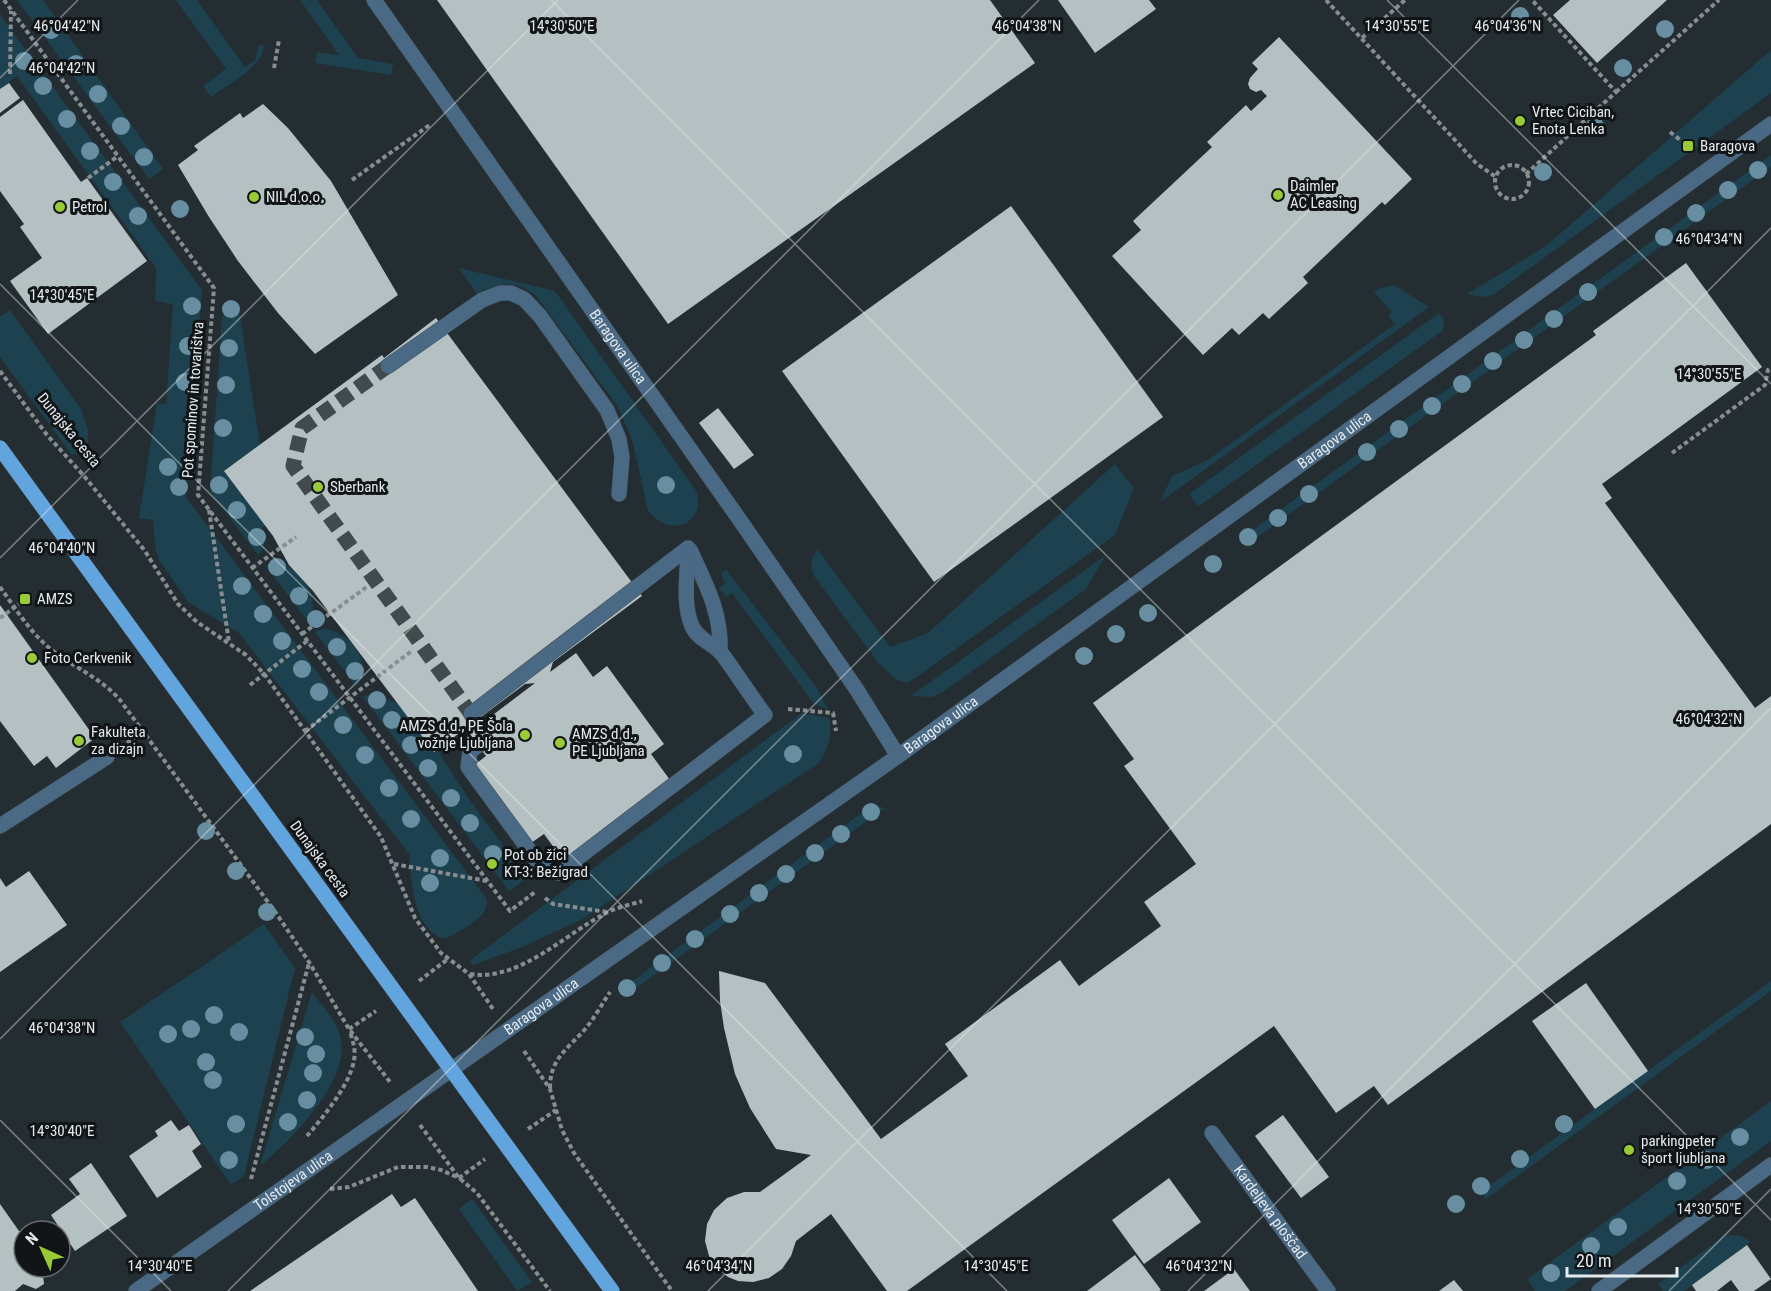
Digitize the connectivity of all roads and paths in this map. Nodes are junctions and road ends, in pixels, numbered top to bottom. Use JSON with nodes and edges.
{"nodes":[{"id":1,"x":4,"y":0,"type":"edge"},
{"id":2,"x":374,"y":0,"type":"edge"},
{"id":3,"x":1326,"y":0,"type":"edge"},
{"id":4,"x":1405,"y":0,"type":"edge"},
{"id":5,"x":1532,"y":0,"type":"edge"},
{"id":6,"x":1719,"y":0,"type":"edge"},
{"id":7,"x":11,"y":11,"type":"junction"},
{"id":8,"x":1362,"y":38,"type":"junction"},
{"id":9,"x":279,"y":40,"type":"dead end"},
{"id":10,"x":274,"y":68,"type":"dead end"},
{"id":11,"x":10,"y":74,"type":"dead end"},
{"id":12,"x":1616,"y":92,"type":"junction"},
{"id":13,"x":451,"y":109,"type":"junction"},
{"id":14,"x":1771,"y":124,"type":"edge"},
{"id":15,"x":1671,"y":132,"type":"dead end"},
{"id":16,"x":1688,"y":146,"type":"dead end"},
{"id":17,"x":118,"y":156,"type":"junction"},
{"id":18,"x":1526,"y":174,"type":"junction"},
{"id":19,"x":1496,"y":177,"type":"junction"},
{"id":20,"x":88,"y":178,"type":"dead end"},
{"id":21,"x":352,"y":180,"type":"dead end"},
{"id":22,"x":388,"y":366,"type":"tunnel mouth"},
{"id":23,"x":1771,"y":368,"type":"edge"},
{"id":24,"x":0,"y":371,"type":"edge"},
{"id":25,"x":0,"y":448,"type":"edge"},
{"id":26,"x":1672,"y":453,"type":"dead end"},
{"id":27,"x":619,"y":494,"type":"dead end"},
{"id":28,"x":208,"y":509,"type":"junction"},
{"id":29,"x":296,"y":537,"type":"dead end"},
{"id":30,"x":688,"y":548,"type":"junction"},
{"id":31,"x":252,"y":568,"type":"junction"},
{"id":32,"x":0,"y":586,"type":"edge"},
{"id":33,"x":368,"y":586,"type":"dead end"},
{"id":34,"x":31,"y":595,"type":"dead end"},
{"id":35,"x":15,"y":607,"type":"junction"},
{"id":36,"x":0,"y":618,"type":"edge"},
{"id":37,"x":302,"y":634,"type":"junction"},
{"id":38,"x":308,"y":641,"type":"junction"},
{"id":39,"x":229,"y":643,"type":"junction"},
{"id":40,"x":413,"y":650,"type":"dead end"},
{"id":41,"x":720,"y":652,"type":"junction"},
{"id":42,"x":265,"y":675,"type":"junction"},
{"id":43,"x":250,"y":685,"type":"dead end"},
{"id":44,"x":349,"y":697,"type":"junction"},
{"id":45,"x":471,"y":714,"type":"dead end"},
{"id":46,"x":765,"y":715,"type":"junction"},
{"id":47,"x":305,"y":731,"type":"junction"},
{"id":48,"x":836,"y":731,"type":"dead end"},
{"id":49,"x":479,"y":745,"type":"dead end"},
{"id":50,"x":898,"y":756,"type":"junction"},
{"id":51,"x":107,"y":757,"type":"dead end"},
{"id":52,"x":0,"y":826,"type":"edge"},
{"id":53,"x":393,"y":864,"type":"junction"},
{"id":54,"x":487,"y":881,"type":"junction"},
{"id":55,"x":537,"y":891,"type":"dead end"},
{"id":56,"x":510,"y":911,"type":"dead end"},
{"id":57,"x":448,"y":959,"type":"junction"},
{"id":58,"x":309,"y":962,"type":"junction"},
{"id":59,"x":436,"y":969,"type":"dead end"},
{"id":60,"x":469,"y":974,"type":"junction"},
{"id":61,"x":479,"y":990,"type":"dead end"},
{"id":62,"x":361,"y":1021,"type":"dead end"},
{"id":63,"x":586,"y":1028,"type":"dead end"},
{"id":64,"x":349,"y":1029,"type":"junction"},
{"id":65,"x":373,"y":1059,"type":"dead end"},
{"id":66,"x":533,"y":1065,"type":"dead end"},
{"id":67,"x":451,"y":1070,"type":"junction"},
{"id":68,"x":550,"y":1089,"type":"junction"},
{"id":69,"x":404,"y":1102,"type":"junction"},
{"id":70,"x":556,"y":1110,"type":"junction"},
{"id":71,"x":540,"y":1120,"type":"dead end"},
{"id":72,"x":1212,"y":1133,"type":"dead end"},
{"id":73,"x":303,"y":1141,"type":"dead end"},
{"id":74,"x":1771,"y":1165,"type":"edge"},
{"id":75,"x":468,"y":1170,"type":"dead end"},
{"id":76,"x":459,"y":1178,"type":"junction"},
{"id":77,"x":328,"y":1189,"type":"dead end"},
{"id":78,"x":244,"y":1216,"type":"junction"},
{"id":79,"x":136,"y":1291,"type":"edge"},
{"id":80,"x":550,"y":1291,"type":"edge"},
{"id":81,"x":612,"y":1291,"type":"edge"},
{"id":82,"x":672,"y":1291,"type":"edge"},
{"id":83,"x":1328,"y":1291,"type":"edge"},
{"id":84,"x":1599,"y":1291,"type":"edge"}],
"edges":[{"from":1,"to":7,"type":"path","name":"Pot spominov in tovarištva"},
{"from":2,"to":13,"type":"street","name":"Baragova ulica"},
{"from":3,"to":8,"type":"path"},
{"from":4,"to":8,"type":"path"},
{"from":5,"to":12,"type":"path"},
{"from":6,"to":12,"type":"path"},
{"from":7,"to":11,"type":"path"},
{"from":7,"to":17,"type":"path","name":"Pot spominov in tovarištva"},
{"from":8,"to":19,"type":"path"},
{"from":9,"to":10,"type":"path"},
{"from":12,"to":18,"type":"path"},
{"from":13,"to":21,"type":"path"},
{"from":13,"to":50,"type":"street","name":"Baragova ulica"},
{"from":14,"to":50,"type":"street","name":"Baragova ulica"},
{"from":15,"to":16,"type":"path"},
{"from":17,"to":20,"type":"path"},
{"from":17,"to":28,"type":"path","name":"Pot spominov in tovarištva"},
{"from":18,"to":19,"type":"path"},
{"from":18,"to":19,"type":"path"},
{"from":22,"to":27,"type":"street"},
{"from":23,"to":26,"type":"path"},
{"from":24,"to":39,"type":"path","name":"Dunajska cesta"},
{"from":25,"to":67,"type":"main road","name":"Dunajska cesta"},
{"from":28,"to":31,"type":"path","name":"Pot spominov in tovarištva"},
{"from":28,"to":39,"type":"path"},
{"from":29,"to":31,"type":"path"},
{"from":30,"to":41,"type":"street"},
{"from":30,"to":41,"type":"street"},
{"from":30,"to":45,"type":"street"},
{"from":31,"to":37,"type":"path","name":"Pot spominov in tovarištva"},
{"from":32,"to":35,"type":"path"},
{"from":33,"to":37,"type":"path"},
{"from":34,"to":35,"type":"path"},
{"from":35,"to":36,"type":"path"},
{"from":35,"to":58,"type":"path"},
{"from":37,"to":38,"type":"path","name":"Pot spominov in tovarištva"},
{"from":38,"to":42,"type":"path"},
{"from":38,"to":44,"type":"path","name":"Pot spominov in tovarištva"},
{"from":39,"to":42,"type":"path","name":"Dunajska cesta"},
{"from":40,"to":44,"type":"path"},
{"from":41,"to":46,"type":"street"},
{"from":42,"to":43,"type":"path"},
{"from":42,"to":47,"type":"path","name":"Dunajska cesta"},
{"from":44,"to":47,"type":"path"},
{"from":44,"to":54,"type":"path","name":"Pot spominov in tovarištva"},
{"from":46,"to":48,"type":"path"},
{"from":46,"to":49,"type":"street"},
{"from":47,"to":53,"type":"path","name":"Dunajska cesta"},
{"from":50,"to":67,"type":"street","name":"Baragova ulica"},
{"from":51,"to":52,"type":"street"},
{"from":53,"to":54,"type":"path"},
{"from":53,"to":57,"type":"path","name":"Dunajska cesta"},
{"from":54,"to":56,"type":"path","name":"Pot spominov in tovarištva"},
{"from":55,"to":60,"type":"path"},
{"from":57,"to":59,"type":"path"},
{"from":57,"to":60,"type":"path","name":"Dunajska cesta"},
{"from":58,"to":64,"type":"path"},
{"from":58,"to":78,"type":"path"},
{"from":60,"to":61,"type":"path","name":"Dunajska cesta"},
{"from":62,"to":64,"type":"path"},
{"from":63,"to":68,"type":"path"},
{"from":64,"to":65,"type":"path"},
{"from":64,"to":73,"type":"path"},
{"from":66,"to":68,"type":"path"},
{"from":67,"to":69,"type":"street","name":"Tolstojeva ulica"},
{"from":67,"to":81,"type":"main road","name":"Dunajska cesta"},
{"from":68,"to":70,"type":"path"},
{"from":69,"to":76,"type":"path"},
{"from":69,"to":78,"type":"street","name":"Tolstojeva ulica"},
{"from":70,"to":71,"type":"path"},
{"from":70,"to":82,"type":"path"},
{"from":72,"to":83,"type":"street","name":"Kardeljeva ploščad"},
{"from":74,"to":84,"type":"street"},
{"from":75,"to":76,"type":"path"},
{"from":76,"to":77,"type":"path"},
{"from":76,"to":80,"type":"path"},
{"from":78,"to":79,"type":"street","name":"Tolstojeva ulica"}]}
